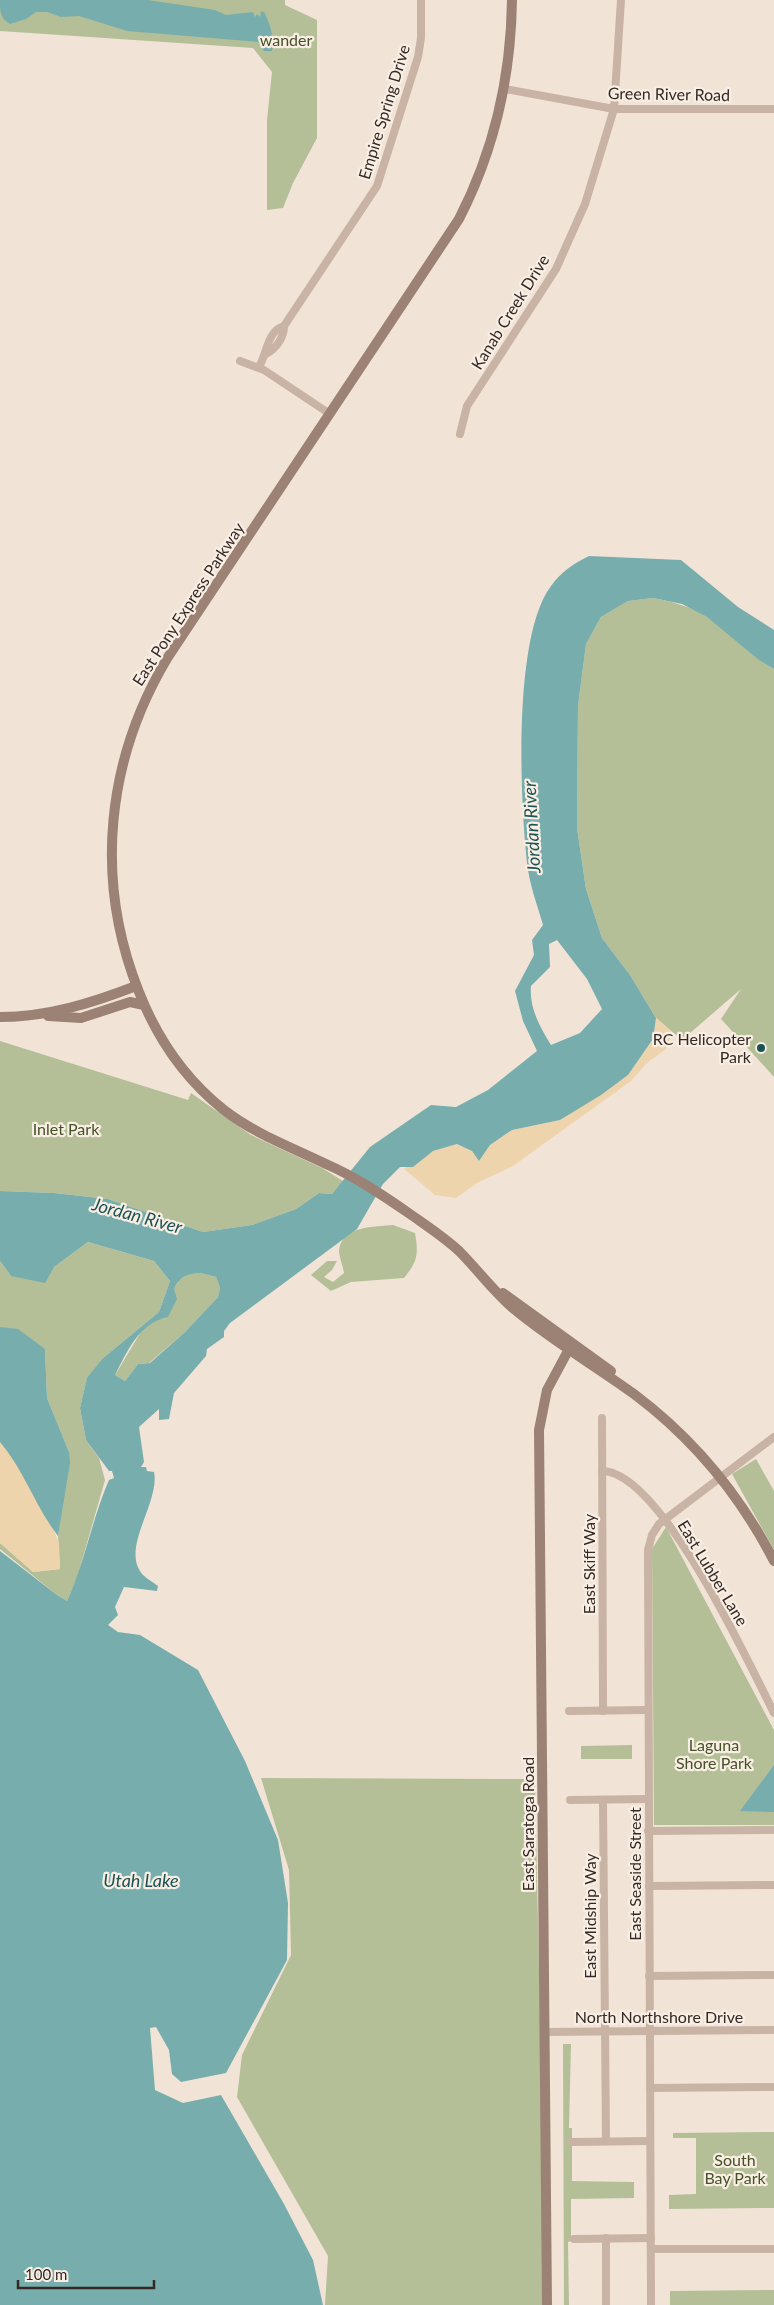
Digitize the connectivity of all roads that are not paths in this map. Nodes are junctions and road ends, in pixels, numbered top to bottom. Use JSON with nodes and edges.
{"nodes":[{"id":1,"x":421,"y":0,"type":"edge"},
{"id":2,"x":512,"y":0,"type":"edge"},
{"id":3,"x":516,"y":0,"type":"edge"},
{"id":4,"x":621,"y":0,"type":"edge"},
{"id":5,"x":511,"y":34,"type":"junction"},
{"id":6,"x":505,"y":90,"type":"junction"},
{"id":7,"x":614,"y":109,"type":"junction"},
{"id":8,"x":774,"y":109,"type":"edge"},
{"id":9,"x":240,"y":361,"type":"dead end"},
{"id":10,"x":259,"y":367,"type":"junction"},
{"id":11,"x":330,"y":414,"type":"junction"},
{"id":12,"x":460,"y":434,"type":"dead end"},
{"id":13,"x":136,"y":986,"type":"junction"},
{"id":14,"x":144,"y":1004,"type":"junction"},
{"id":15,"x":38,"y":1015,"type":"junction"},
{"id":16,"x":0,"y":1017,"type":"edge"},
{"id":17,"x":492,"y":1286,"type":"junction"},
{"id":18,"x":569,"y":1349,"type":"junction"},
{"id":19,"x":635,"y":1395,"type":"junction"},
{"id":20,"x":602,"y":1418,"type":"dead end"},
{"id":21,"x":774,"y":1437,"type":"edge"},
{"id":22,"x":602,"y":1471,"type":"junction"},
{"id":23,"x":721,"y":1478,"type":"junction"},
{"id":24,"x":664,"y":1519,"type":"junction"},
{"id":25,"x":774,"y":1561,"type":"edge"},
{"id":26,"x":648,"y":1710,"type":"junction"},
{"id":27,"x":569,"y":1711,"type":"dead end"},
{"id":28,"x":603,"y":1711,"type":"junction"},
{"id":29,"x":774,"y":1714,"type":"edge"},
{"id":30,"x":648,"y":1799,"type":"junction"},
{"id":31,"x":570,"y":1800,"type":"dead end"},
{"id":32,"x":603,"y":1800,"type":"junction"},
{"id":33,"x":774,"y":1830,"type":"edge"},
{"id":34,"x":648,"y":1831,"type":"junction"},
{"id":35,"x":774,"y":1885,"type":"edge"},
{"id":36,"x":649,"y":1886,"type":"junction"},
{"id":37,"x":774,"y":1975,"type":"edge"},
{"id":38,"x":649,"y":1976,"type":"junction"},
{"id":39,"x":774,"y":2030,"type":"edge"},
{"id":40,"x":605,"y":2031,"type":"junction"},
{"id":41,"x":650,"y":2031,"type":"junction"},
{"id":42,"x":545,"y":2032,"type":"junction"},
{"id":43,"x":774,"y":2087,"type":"edge"},
{"id":44,"x":650,"y":2088,"type":"junction"},
{"id":45,"x":606,"y":2141,"type":"junction"},
{"id":46,"x":650,"y":2141,"type":"junction"},
{"id":47,"x":572,"y":2142,"type":"dead end"},
{"id":48,"x":606,"y":2238,"type":"junction"},
{"id":49,"x":650,"y":2238,"type":"junction"},
{"id":50,"x":574,"y":2239,"type":"dead end"},
{"id":51,"x":650,"y":2249,"type":"junction"},
{"id":52,"x":774,"y":2249,"type":"edge"},
{"id":53,"x":547,"y":2305,"type":"edge"},
{"id":54,"x":606,"y":2305,"type":"edge"},
{"id":55,"x":651,"y":2305,"type":"edge"}],
"edges":[{"from":1,"to":10,"type":"street","name":"Empire Spring Drive"},
{"from":2,"to":5,"type":"main road","name":"East Pony Express Parkway"},
{"from":3,"to":5,"type":"main road","name":"East Pony Express Parkway"},
{"from":4,"to":7,"type":"street","name":"Kanab Creek Drive"},
{"from":5,"to":6,"type":"main road","name":"East Pony Express Parkway"},
{"from":6,"to":7,"type":"street","name":"Green River Road"},
{"from":6,"to":11,"type":"main road","name":"East Pony Express Parkway"},
{"from":7,"to":8,"type":"street","name":"Green River Road"},
{"from":7,"to":12,"type":"street","name":"Kanab Creek Drive"},
{"from":9,"to":10,"type":"street"},
{"from":10,"to":11,"type":"street"},
{"from":11,"to":13,"type":"main road","name":"East Pony Express Parkway"},
{"from":13,"to":14,"type":"main road","name":"East Pony Express Parkway"},
{"from":13,"to":15,"type":"main road"},
{"from":14,"to":15,"type":"main road"},
{"from":14,"to":17,"type":"main road","name":"East Pony Express Parkway"},
{"from":15,"to":16,"type":"main road"},
{"from":17,"to":18,"type":"main road","name":"East Pony Express Parkway"},
{"from":17,"to":19,"type":"main road","name":"East Pony Express Parkway"},
{"from":18,"to":19,"type":"main road","name":"East Pony Express Parkway"},
{"from":18,"to":42,"type":"main road","name":"East Saratoga Road"},
{"from":19,"to":23,"type":"main road","name":"East Pony Express Parkway"},
{"from":20,"to":22,"type":"street","name":"East Skiff Way"},
{"from":21,"to":23,"type":"street","name":"East Seaside Street"},
{"from":22,"to":24,"type":"street","name":"East Lubber Lane"},
{"from":22,"to":28,"type":"street","name":"East Skiff Way"},
{"from":23,"to":24,"type":"street","name":"East Seaside Street"},
{"from":23,"to":25,"type":"main road","name":"East Pony Express Parkway"},
{"from":24,"to":26,"type":"street","name":"East Seaside Street"},
{"from":24,"to":29,"type":"street","name":"East Lubber Lane"},
{"from":26,"to":28,"type":"street"},
{"from":26,"to":30,"type":"street","name":"East Seaside Street"},
{"from":27,"to":28,"type":"street"},
{"from":30,"to":32,"type":"street"},
{"from":30,"to":34,"type":"street","name":"East Seaside Street"},
{"from":31,"to":32,"type":"street"},
{"from":32,"to":40,"type":"street","name":"East Midship Way"},
{"from":33,"to":34,"type":"street"},
{"from":34,"to":36,"type":"street","name":"East Seaside Street"},
{"from":35,"to":36,"type":"street"},
{"from":36,"to":38,"type":"street","name":"East Seaside Street"},
{"from":37,"to":38,"type":"street"},
{"from":38,"to":41,"type":"street","name":"East Seaside Street"},
{"from":39,"to":41,"type":"street","name":"North Northshore Drive"},
{"from":40,"to":41,"type":"street","name":"North Northshore Drive"},
{"from":40,"to":42,"type":"street","name":"North Northshore Drive"},
{"from":40,"to":45,"type":"street","name":"East Midship Way"},
{"from":41,"to":44,"type":"street","name":"East Seaside Street"},
{"from":42,"to":53,"type":"main road","name":"East Saratoga Road"},
{"from":43,"to":44,"type":"street"},
{"from":44,"to":46,"type":"street","name":"East Seaside Street"},
{"from":45,"to":46,"type":"street"},
{"from":45,"to":47,"type":"street"},
{"from":46,"to":49,"type":"street","name":"East Seaside Street"},
{"from":48,"to":49,"type":"street"},
{"from":48,"to":50,"type":"street"},
{"from":48,"to":54,"type":"street"},
{"from":49,"to":51,"type":"street","name":"East Seaside Street"},
{"from":51,"to":52,"type":"street"},
{"from":51,"to":55,"type":"street","name":"East Seaside Street"}]}
